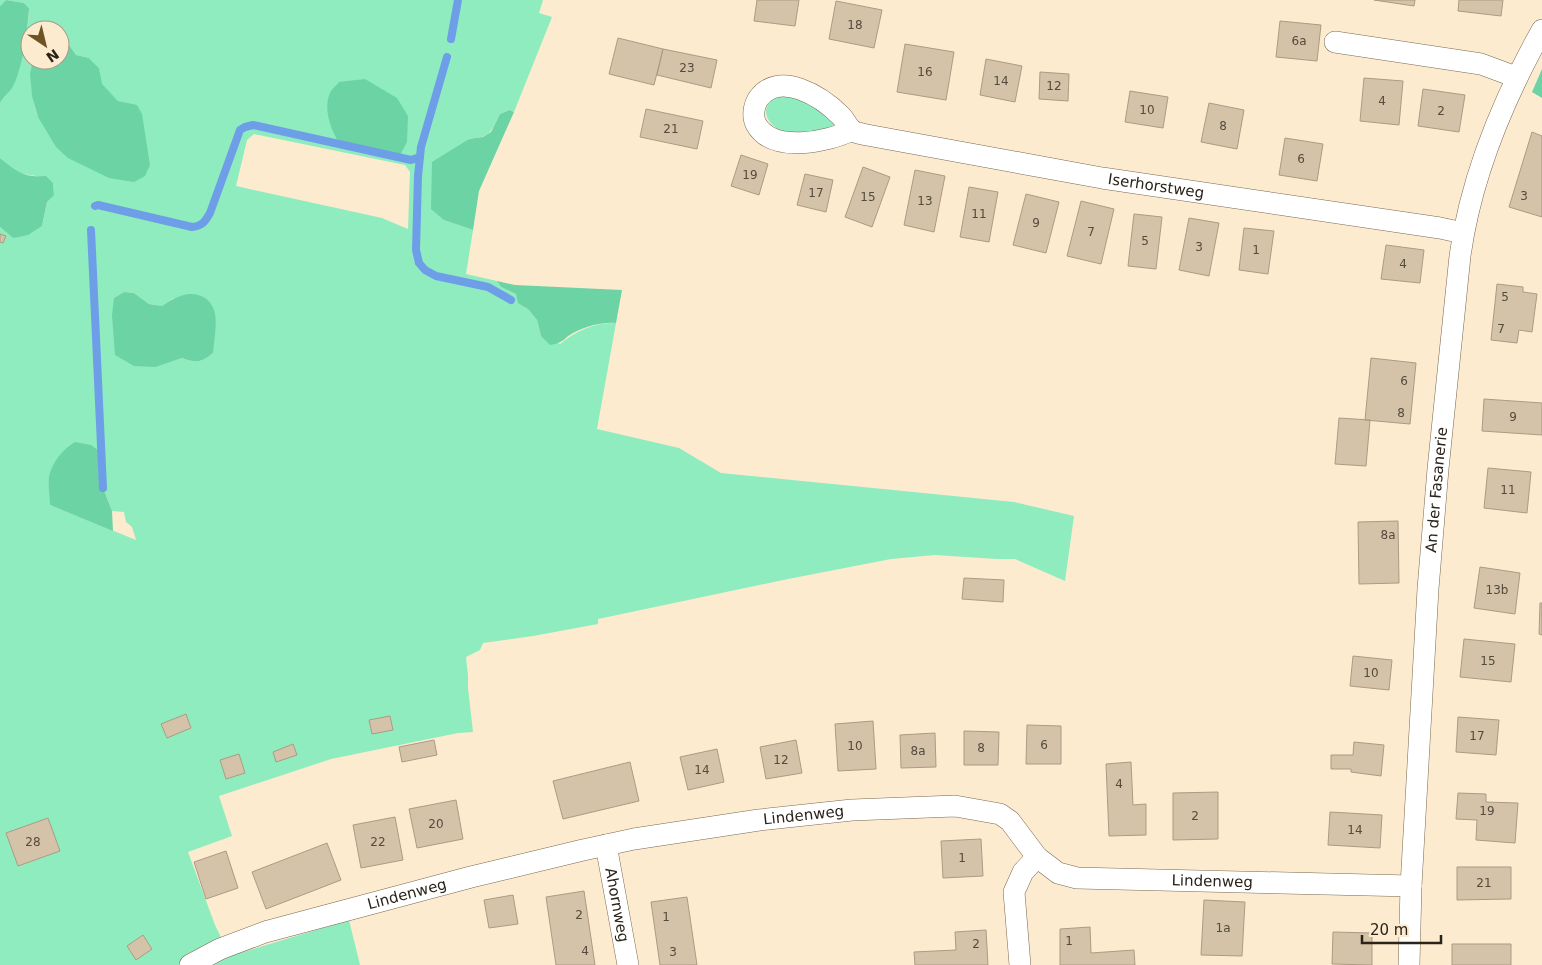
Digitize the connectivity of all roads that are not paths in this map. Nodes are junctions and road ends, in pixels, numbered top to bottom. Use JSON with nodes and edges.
{"nodes":[{"id":1,"x":1542,"y":30,"type":"edge"},
{"id":2,"x":1335,"y":42,"type":"dead end"},
{"id":3,"x":1516,"y":77,"type":"junction"},
{"id":4,"x":852,"y":130,"type":"dead end"},
{"id":5,"x":1463,"y":233,"type":"junction"},
{"id":6,"x":606,"y":845,"type":"junction"},
{"id":7,"x":1037,"y":856,"type":"junction"},
{"id":8,"x":1411,"y":886,"type":"junction"},
{"id":9,"x":190,"y":965,"type":"edge"},
{"id":10,"x":628,"y":965,"type":"edge"},
{"id":11,"x":1020,"y":965,"type":"edge"},
{"id":12,"x":1409,"y":965,"type":"edge"}],
"edges":[{"from":1,"to":3,"type":"street","name":"An der Fasanerie"},
{"from":2,"to":3,"type":"street"},
{"from":3,"to":5,"type":"street","name":"An der Fasanerie"},
{"from":4,"to":5,"type":"street","name":"Iserhorstweg"},
{"from":5,"to":8,"type":"street","name":"An der Fasanerie"},
{"from":6,"to":7,"type":"street","name":"Lindenweg"},
{"from":6,"to":9,"type":"street","name":"Lindenweg"},
{"from":6,"to":10,"type":"street","name":"Ahornweg"},
{"from":7,"to":8,"type":"street","name":"Lindenweg"},
{"from":7,"to":11,"type":"street"},
{"from":8,"to":12,"type":"street","name":"An der Fasanerie"}]}
